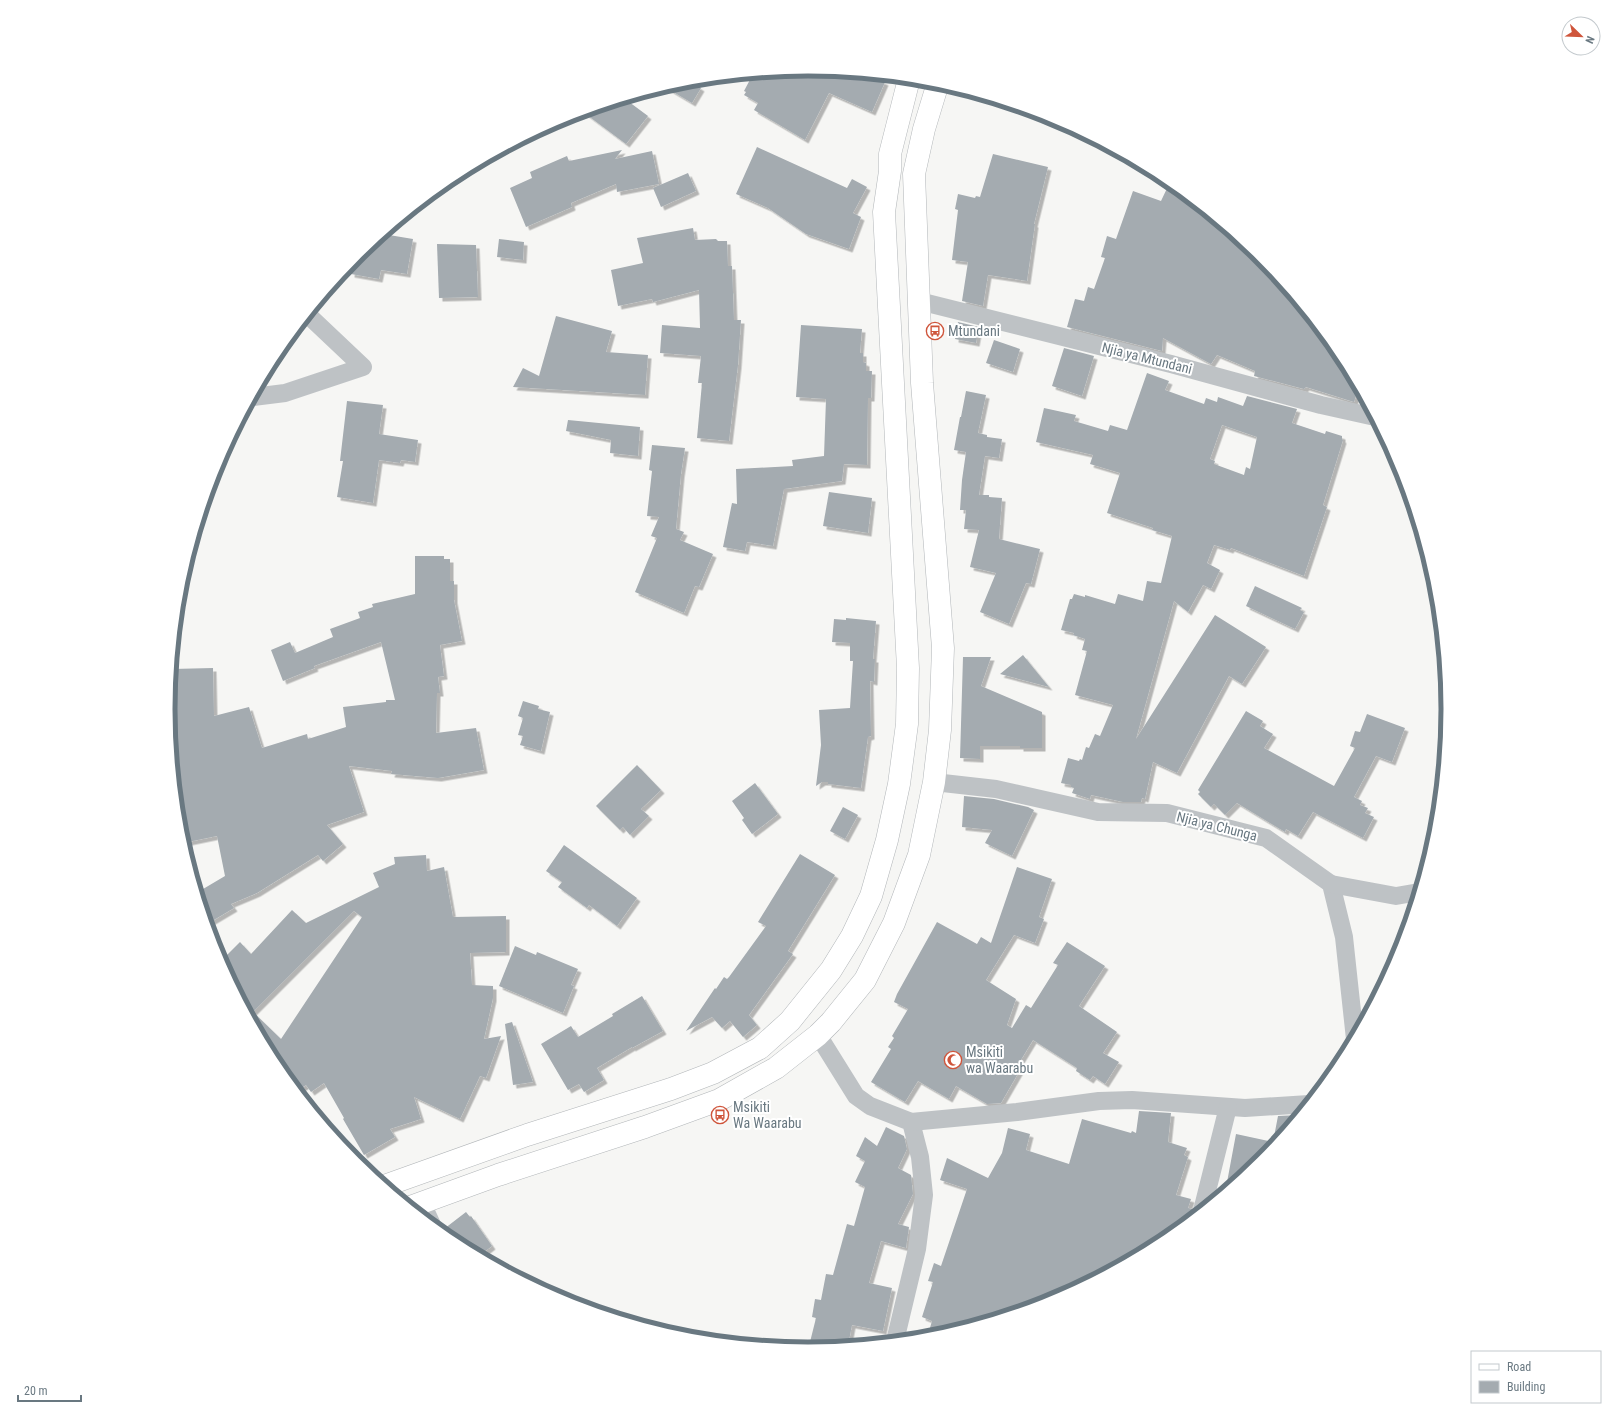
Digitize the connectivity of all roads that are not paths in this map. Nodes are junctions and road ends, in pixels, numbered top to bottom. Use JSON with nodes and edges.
{"nodes":[{"id":1,"x":909,"y":84,"type":"edge"},
{"id":2,"x":936,"y":89,"type":"edge"},
{"id":3,"x":919,"y":301,"type":"junction"},
{"id":4,"x":311,"y":318,"type":"edge"},
{"id":5,"x":258,"y":396,"type":"edge"},
{"id":6,"x":1370,"y":416,"type":"edge"},
{"id":7,"x":934,"y":782,"type":"junction"},
{"id":8,"x":1331,"y":884,"type":"junction"},
{"id":9,"x":1414,"y":893,"type":"edge"},
{"id":10,"x":1354,"y":1031,"type":"edge"},
{"id":11,"x":818,"y":1035,"type":"junction"},
{"id":12,"x":1303,"y":1104,"type":"edge"},
{"id":13,"x":1228,"y":1107,"type":"junction"},
{"id":14,"x":911,"y":1122,"type":"junction"},
{"id":15,"x":389,"y":1184,"type":"edge"},
{"id":16,"x":1204,"y":1204,"type":"edge"},
{"id":17,"x":416,"y":1205,"type":"edge"},
{"id":18,"x":896,"y":1337,"type":"edge"}],
"edges":[{"from":1,"to":15,"type":"main road"},
{"from":2,"to":3,"type":"main road"},
{"from":3,"to":6,"type":"street","name":"Njia ya Mtundani"},
{"from":3,"to":7,"type":"main road"},
{"from":4,"to":5,"type":"street"},
{"from":7,"to":8,"type":"street","name":"Njia ya Chunga"},
{"from":7,"to":11,"type":"main road"},
{"from":8,"to":9,"type":"street"},
{"from":8,"to":10,"type":"street"},
{"from":11,"to":14,"type":"street"},
{"from":11,"to":17,"type":"main road"},
{"from":12,"to":13,"type":"street"},
{"from":13,"to":14,"type":"street"},
{"from":13,"to":16,"type":"street"},
{"from":14,"to":18,"type":"street"}]}
